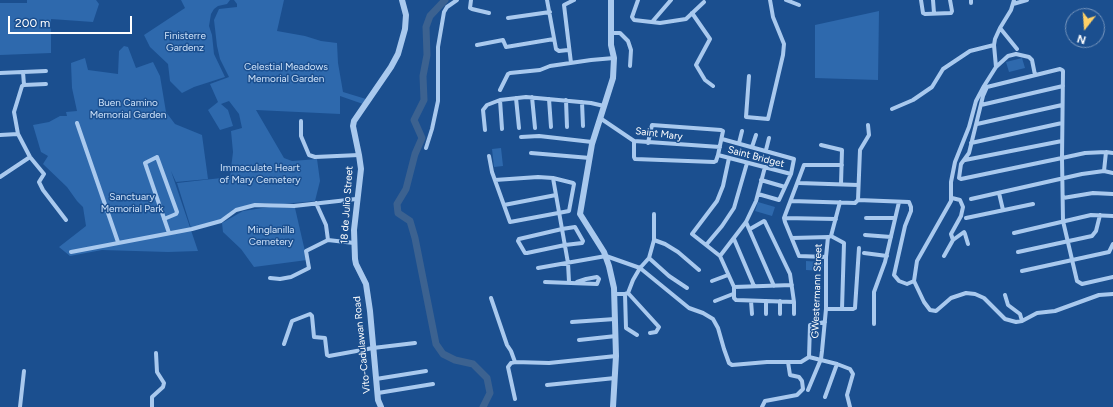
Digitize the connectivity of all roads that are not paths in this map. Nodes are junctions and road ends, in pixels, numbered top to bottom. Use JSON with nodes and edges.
{"nodes":[{"id":1,"x":402,"y":0,"type":"edge"},
{"id":2,"x":456,"y":0,"type":"edge"},
{"id":3,"x":471,"y":0,"type":"edge"},
{"id":4,"x":547,"y":0,"type":"edge"},
{"id":5,"x":574,"y":0,"type":"edge"},
{"id":6,"x":611,"y":0,"type":"edge"},
{"id":7,"x":638,"y":0,"type":"edge"},
{"id":8,"x":671,"y":0,"type":"edge"},
{"id":9,"x":770,"y":0,"type":"edge"},
{"id":10,"x":786,"y":0,"type":"edge"},
{"id":11,"x":920,"y":0,"type":"edge"},
{"id":12,"x":933,"y":0,"type":"edge"},
{"id":13,"x":950,"y":0,"type":"edge"},
{"id":14,"x":1027,"y":0,"type":"edge"},
{"id":15,"x":704,"y":2,"type":"dead end"},
{"id":16,"x":1013,"y":2,"type":"edge"},
{"id":17,"x":800,"y":5,"type":"dead end"},
{"id":18,"x":550,"y":12,"type":"junction"},
{"id":19,"x":489,"y":13,"type":"dead end"},
{"id":20,"x":692,"y":13,"type":"junction"},
{"id":21,"x":934,"y":13,"type":"junction"},
{"id":22,"x":508,"y":18,"type":"dead end"},
{"id":23,"x":652,"y":22,"type":"junction"},
{"id":24,"x":1000,"y":28,"type":"junction"},
{"id":25,"x":611,"y":33,"type":"junction"},
{"id":26,"x":554,"y":39,"type":"junction"},
{"id":27,"x":477,"y":45,"type":"dead end"},
{"id":28,"x":994,"y":45,"type":"junction"},
{"id":29,"x":1017,"y":49,"type":"dead end"},
{"id":30,"x":568,"y":50,"type":"junction"},
{"id":31,"x":614,"y":58,"type":"junction"},
{"id":32,"x":571,"y":63,"type":"junction"},
{"id":33,"x":630,"y":66,"type":"dead end"},
{"id":34,"x":996,"y":67,"type":"junction"},
{"id":35,"x":46,"y":71,"type":"dead end"},
{"id":36,"x":23,"y":72,"type":"junction"},
{"id":37,"x":0,"y":73,"type":"edge"},
{"id":38,"x":1035,"y":75,"type":"junction"},
{"id":39,"x":749,"y":76,"type":"dead end"},
{"id":40,"x":46,"y":84,"type":"dead end"},
{"id":41,"x":24,"y":85,"type":"junction"},
{"id":42,"x":713,"y":86,"type":"dead end"},
{"id":43,"x":1063,"y":86,"type":"junction"},
{"id":44,"x":500,"y":90,"type":"dead end"},
{"id":45,"x":532,"y":97,"type":"junction"},
{"id":46,"x":516,"y":98,"type":"junction"},
{"id":47,"x":549,"y":98,"type":"junction"},
{"id":48,"x":500,"y":100,"type":"junction"},
{"id":49,"x":566,"y":100,"type":"junction"},
{"id":50,"x":582,"y":102,"type":"junction"},
{"id":51,"x":981,"y":105,"type":"junction"},
{"id":52,"x":1062,"y":105,"type":"junction"},
{"id":53,"x":604,"y":106,"type":"junction"},
{"id":54,"x":892,"y":109,"type":"dead end"},
{"id":55,"x":601,"y":119,"type":"junction"},
{"id":56,"x":301,"y":121,"type":"dead end"},
{"id":57,"x":77,"y":123,"type":"dead end"},
{"id":58,"x":1062,"y":123,"type":"junction"},
{"id":59,"x":977,"y":124,"type":"junction"},
{"id":60,"x":868,"y":125,"type":"dead end"},
{"id":61,"x":583,"y":126,"type":"dead end"},
{"id":62,"x":551,"y":127,"type":"dead end"},
{"id":63,"x":567,"y":127,"type":"dead end"},
{"id":64,"x":519,"y":128,"type":"dead end"},
{"id":65,"x":535,"y":128,"type":"dead end"},
{"id":66,"x":502,"y":129,"type":"dead end"},
{"id":67,"x":485,"y":130,"type":"dead end"},
{"id":68,"x":742,"y":131,"type":"dead end"},
{"id":69,"x":18,"y":134,"type":"junction"},
{"id":70,"x":756,"y":135,"type":"dead end"},
{"id":71,"x":0,"y":136,"type":"edge"},
{"id":72,"x":521,"y":137,"type":"dead end"},
{"id":73,"x":769,"y":138,"type":"dead end"},
{"id":74,"x":722,"y":139,"type":"junction"},
{"id":75,"x":634,"y":141,"type":"junction"},
{"id":76,"x":1062,"y":141,"type":"junction"},
{"id":77,"x":592,"y":142,"type":"junction"},
{"id":78,"x":648,"y":143,"type":"junction"},
{"id":79,"x":739,"y":143,"type":"junction"},
{"id":80,"x":971,"y":143,"type":"junction"},
{"id":81,"x":821,"y":145,"type":"dead end"},
{"id":82,"x":720,"y":147,"type":"junction"},
{"id":83,"x":752,"y":147,"type":"junction"},
{"id":84,"x":426,"y":148,"type":"dead end"},
{"id":85,"x":766,"y":150,"type":"junction"},
{"id":86,"x":1106,"y":152,"type":"junction"},
{"id":87,"x":531,"y":153,"type":"dead end"},
{"id":88,"x":1113,"y":153,"type":"edge"},
{"id":89,"x":359,"y":155,"type":"junction"},
{"id":90,"x":718,"y":155,"type":"junction"},
{"id":91,"x":489,"y":156,"type":"dead end"},
{"id":92,"x":30,"y":157,"type":"junction"},
{"id":93,"x":590,"y":158,"type":"junction"},
{"id":94,"x":729,"y":158,"type":"junction"},
{"id":95,"x":1062,"y":158,"type":"junction"},
{"id":96,"x":964,"y":160,"type":"junction"},
{"id":97,"x":747,"y":163,"type":"junction"},
{"id":98,"x":842,"y":165,"type":"junction"},
{"id":99,"x":765,"y":167,"type":"junction"},
{"id":100,"x":1104,"y":171,"type":"junction"},
{"id":101,"x":1113,"y":173,"type":"edge"},
{"id":102,"x":791,"y":174,"type":"junction"},
{"id":103,"x":0,"y":175,"type":"edge"},
{"id":104,"x":553,"y":178,"type":"junction"},
{"id":105,"x":1062,"y":178,"type":"junction"},
{"id":106,"x":495,"y":180,"type":"junction"},
{"id":107,"x":761,"y":180,"type":"junction"},
{"id":108,"x":799,"y":183,"type":"junction"},
{"id":109,"x":841,"y":184,"type":"junction"},
{"id":110,"x":858,"y":184,"type":"junction"},
{"id":111,"x":785,"y":187,"type":"junction"},
{"id":112,"x":999,"y":193,"type":"junction"},
{"id":113,"x":758,"y":194,"type":"junction"},
{"id":114,"x":1113,"y":194,"type":"edge"},
{"id":115,"x":556,"y":195,"type":"junction"},
{"id":116,"x":952,"y":198,"type":"junction"},
{"id":117,"x":1063,"y":198,"type":"junction"},
{"id":118,"x":356,"y":199,"type":"junction"},
{"id":119,"x":971,"y":199,"type":"dead end"},
{"id":120,"x":858,"y":200,"type":"junction"},
{"id":121,"x":791,"y":201,"type":"junction"},
{"id":122,"x":840,"y":202,"type":"junction"},
{"id":123,"x":899,"y":202,"type":"junction"},
{"id":124,"x":316,"y":203,"type":"junction"},
{"id":125,"x":1033,"y":204,"type":"dead end"},
{"id":126,"x":504,"y":205,"type":"junction"},
{"id":127,"x":1003,"y":210,"type":"junction"},
{"id":128,"x":559,"y":213,"type":"junction"},
{"id":129,"x":654,"y":214,"type":"dead end"},
{"id":130,"x":1100,"y":215,"type":"junction"},
{"id":131,"x":1113,"y":216,"type":"edge"},
{"id":132,"x":784,"y":218,"type":"junction"},
{"id":133,"x":866,"y":218,"type":"dead end"},
{"id":134,"x":895,"y":218,"type":"junction"},
{"id":135,"x":966,"y":218,"type":"dead end"},
{"id":136,"x":164,"y":219,"type":"junction"},
{"id":137,"x":836,"y":219,"type":"junction"},
{"id":138,"x":66,"y":220,"type":"dead end"},
{"id":139,"x":1063,"y":221,"type":"junction"},
{"id":140,"x":746,"y":222,"type":"junction"},
{"id":141,"x":562,"y":229,"type":"junction"},
{"id":142,"x":750,"y":229,"type":"junction"},
{"id":143,"x":169,"y":233,"type":"junction"},
{"id":144,"x":1014,"y":233,"type":"dead end"},
{"id":145,"x":865,"y":235,"type":"dead end"},
{"id":146,"x":829,"y":237,"type":"junction"},
{"id":147,"x":891,"y":237,"type":"junction"},
{"id":148,"x":792,"y":238,"type":"junction"},
{"id":149,"x":734,"y":239,"type":"junction"},
{"id":150,"x":328,"y":240,"type":"junction"},
{"id":151,"x":654,"y":240,"type":"junction"},
{"id":152,"x":953,"y":240,"type":"junction"},
{"id":153,"x":1067,"y":241,"type":"junction"},
{"id":154,"x":118,"y":242,"type":"junction"},
{"id":155,"x":354,"y":243,"type":"junction"},
{"id":156,"x":968,"y":244,"type":"dead end"},
{"id":157,"x":1113,"y":244,"type":"edge"},
{"id":158,"x":565,"y":245,"type":"junction"},
{"id":159,"x":706,"y":245,"type":"junction"},
{"id":160,"x":859,"y":248,"type":"dead end"},
{"id":161,"x":71,"y":252,"type":"dead end"},
{"id":162,"x":1018,"y":252,"type":"dead end"},
{"id":163,"x":864,"y":253,"type":"dead end"},
{"id":164,"x":606,"y":256,"type":"junction"},
{"id":165,"x":720,"y":256,"type":"junction"},
{"id":166,"x":887,"y":256,"type":"junction"},
{"id":167,"x":944,"y":256,"type":"dead end"},
{"id":168,"x":826,"y":257,"type":"junction"},
{"id":169,"x":649,"y":258,"type":"junction"},
{"id":170,"x":355,"y":259,"type":"joint"},
{"id":171,"x":1072,"y":260,"type":"junction"},
{"id":172,"x":568,"y":263,"type":"junction"},
{"id":173,"x":538,"y":268,"type":"dead end"},
{"id":174,"x":640,"y":268,"type":"junction"},
{"id":175,"x":700,"y":270,"type":"dead end"},
{"id":176,"x":1022,"y":271,"type":"dead end"},
{"id":177,"x":728,"y":275,"type":"junction"},
{"id":178,"x":1113,"y":277,"type":"edge"},
{"id":179,"x":270,"y":278,"type":"dead end"},
{"id":180,"x":712,"y":281,"type":"dead end"},
{"id":181,"x":914,"y":281,"type":"junction"},
{"id":182,"x":545,"y":282,"type":"dead end"},
{"id":183,"x":569,"y":282,"type":"junction"},
{"id":184,"x":577,"y":282,"type":"junction"},
{"id":185,"x":792,"y":285,"type":"junction"},
{"id":186,"x":754,"y":286,"type":"junction"},
{"id":187,"x":774,"y":286,"type":"junction"},
{"id":188,"x":734,"y":287,"type":"junction"},
{"id":189,"x":687,"y":288,"type":"dead end"},
{"id":190,"x":614,"y":294,"type":"junction"},
{"id":191,"x":627,"y":294,"type":"junction"},
{"id":192,"x":733,"y":294,"type":"junction"},
{"id":193,"x":1113,"y":294,"type":"edge"},
{"id":194,"x":1005,"y":295,"type":"dead end"},
{"id":195,"x":491,"y":298,"type":"dead end"},
{"id":196,"x":715,"y":301,"type":"dead end"},
{"id":197,"x":751,"y":301,"type":"junction"},
{"id":198,"x":766,"y":301,"type":"junction"},
{"id":199,"x":780,"y":301,"type":"junction"},
{"id":200,"x":794,"y":302,"type":"junction"},
{"id":201,"x":826,"y":309,"type":"junction"},
{"id":202,"x":842,"y":309,"type":"junction"},
{"id":203,"x":752,"y":314,"type":"dead end"},
{"id":204,"x":766,"y":314,"type":"dead end"},
{"id":205,"x":780,"y":314,"type":"dead end"},
{"id":206,"x":794,"y":314,"type":"dead end"},
{"id":207,"x":615,"y":319,"type":"junction"},
{"id":208,"x":1022,"y":321,"type":"junction"},
{"id":209,"x":572,"y":322,"type":"dead end"},
{"id":210,"x":825,"y":322,"type":"junction"},
{"id":211,"x":874,"y":324,"type":"dead end"},
{"id":212,"x":650,"y":333,"type":"dead end"},
{"id":213,"x":637,"y":335,"type":"dead end"},
{"id":214,"x":616,"y":336,"type":"junction"},
{"id":215,"x":579,"y":340,"type":"dead end"},
{"id":216,"x":414,"y":343,"type":"dead end"},
{"id":217,"x":284,"y":344,"type":"dead end"},
{"id":218,"x":373,"y":348,"type":"junction"},
{"id":219,"x":156,"y":353,"type":"dead end"},
{"id":220,"x":616,"y":356,"type":"junction"},
{"id":221,"x":809,"y":357,"type":"junction"},
{"id":222,"x":821,"y":360,"type":"junction"},
{"id":223,"x":515,"y":362,"type":"junction"},
{"id":224,"x":788,"y":362,"type":"junction"},
{"id":225,"x":837,"y":364,"type":"junction"},
{"id":226,"x":426,"y":370,"type":"dead end"},
{"id":227,"x":24,"y":371,"type":"dead end"},
{"id":228,"x":376,"y":378,"type":"junction"},
{"id":229,"x":615,"y":378,"type":"junction"},
{"id":230,"x":433,"y":384,"type":"dead end"},
{"id":231,"x":547,"y":385,"type":"dead end"},
{"id":232,"x":808,"y":390,"type":"dead end"},
{"id":233,"x":378,"y":393,"type":"junction"},
{"id":234,"x":825,"y":397,"type":"dead end"},
{"id":235,"x":515,"y":399,"type":"dead end"},
{"id":236,"x":20,"y":407,"type":"edge"},
{"id":237,"x":152,"y":407,"type":"edge"},
{"id":238,"x":381,"y":407,"type":"edge"},
{"id":239,"x":613,"y":407,"type":"edge"},
{"id":240,"x":762,"y":407,"type":"edge"},
{"id":241,"x":850,"y":407,"type":"edge"}],
"edges":[{"from":1,"to":89,"type":"street","name":"18 de Julio Street"},
{"from":2,"to":84,"type":"street"},
{"from":3,"to":19,"type":"street"},
{"from":4,"to":18,"type":"street"},
{"from":5,"to":30,"type":"street"},
{"from":6,"to":25,"type":"street"},
{"from":7,"to":23,"type":"street"},
{"from":8,"to":23,"type":"street"},
{"from":9,"to":39,"type":"street"},
{"from":10,"to":17,"type":"street"},
{"from":11,"to":21,"type":"street"},
{"from":12,"to":21,"type":"street"},
{"from":13,"to":21,"type":"street"},
{"from":14,"to":16,"type":"street"},
{"from":15,"to":20,"type":"street"},
{"from":16,"to":24,"type":"street"},
{"from":18,"to":22,"type":"street"},
{"from":18,"to":26,"type":"street"},
{"from":20,"to":23,"type":"street"},
{"from":20,"to":42,"type":"street"},
{"from":24,"to":28,"type":"street"},
{"from":24,"to":29,"type":"street"},
{"from":25,"to":31,"type":"street"},
{"from":25,"to":33,"type":"street"},
{"from":26,"to":27,"type":"street"},
{"from":26,"to":30,"type":"street"},
{"from":28,"to":34,"type":"street"},
{"from":28,"to":54,"type":"street"},
{"from":30,"to":32,"type":"street"},
{"from":31,"to":32,"type":"street"},
{"from":31,"to":53,"type":"street"},
{"from":32,"to":44,"type":"street"},
{"from":34,"to":38,"type":"street"},
{"from":34,"to":116,"type":"street"},
{"from":35,"to":36,"type":"street"},
{"from":36,"to":37,"type":"street"},
{"from":36,"to":41,"type":"street"},
{"from":38,"to":43,"type":"street"},
{"from":38,"to":51,"type":"street"},
{"from":40,"to":41,"type":"street"},
{"from":41,"to":69,"type":"street"},
{"from":43,"to":51,"type":"street"},
{"from":43,"to":52,"type":"street"},
{"from":45,"to":46,"type":"street"},
{"from":45,"to":47,"type":"street"},
{"from":45,"to":65,"type":"street"},
{"from":46,"to":48,"type":"street"},
{"from":46,"to":64,"type":"street"},
{"from":47,"to":49,"type":"street"},
{"from":47,"to":62,"type":"street"},
{"from":48,"to":66,"type":"street"},
{"from":48,"to":67,"type":"street"},
{"from":49,"to":50,"type":"street"},
{"from":49,"to":63,"type":"street"},
{"from":50,"to":53,"type":"street"},
{"from":50,"to":61,"type":"street"},
{"from":51,"to":59,"type":"street"},
{"from":52,"to":58,"type":"street"},
{"from":52,"to":59,"type":"street"},
{"from":53,"to":55,"type":"street"},
{"from":55,"to":75,"type":"street","name":"Saint Mary"},
{"from":55,"to":77,"type":"street"},
{"from":56,"to":89,"type":"street"},
{"from":57,"to":154,"type":"street"},
{"from":58,"to":76,"type":"street"},
{"from":58,"to":80,"type":"street"},
{"from":59,"to":80,"type":"street"},
{"from":60,"to":110,"type":"street"},
{"from":68,"to":79,"type":"street"},
{"from":69,"to":71,"type":"street"},
{"from":69,"to":92,"type":"street"},
{"from":70,"to":83,"type":"street"},
{"from":72,"to":77,"type":"street"},
{"from":73,"to":85,"type":"street"},
{"from":74,"to":78,"type":"street"},
{"from":74,"to":79,"type":"street"},
{"from":74,"to":82,"type":"street"},
{"from":75,"to":78,"type":"street","name":"Saint Mary"},
{"from":75,"to":90,"type":"street"},
{"from":76,"to":95,"type":"street"},
{"from":76,"to":96,"type":"street"},
{"from":77,"to":93,"type":"street"},
{"from":78,"to":82,"type":"street","name":"Saint Mary"},
{"from":79,"to":83,"type":"street"},
{"from":80,"to":96,"type":"street"},
{"from":81,"to":98,"type":"street"},
{"from":82,"to":90,"type":"street"},
{"from":83,"to":85,"type":"street"},
{"from":85,"to":102,"type":"street"},
{"from":86,"to":88,"type":"street"},
{"from":86,"to":95,"type":"street"},
{"from":86,"to":100,"type":"street"},
{"from":87,"to":93,"type":"street"},
{"from":89,"to":118,"type":"street","name":"18 de Julio Street"},
{"from":90,"to":94,"type":"street","name":"Saint Bridget"},
{"from":91,"to":106,"type":"street"},
{"from":92,"to":103,"type":"street"},
{"from":92,"to":138,"type":"street"},
{"from":93,"to":164,"type":"street"},
{"from":94,"to":97,"type":"street","name":"Saint Bridget"},
{"from":94,"to":159,"type":"street"},
{"from":95,"to":96,"type":"street"},
{"from":95,"to":105,"type":"street"},
{"from":97,"to":99,"type":"street","name":"Saint Bridget"},
{"from":97,"to":159,"type":"street"},
{"from":98,"to":108,"type":"street"},
{"from":98,"to":109,"type":"street"},
{"from":99,"to":102,"type":"street","name":"Saint Bridget"},
{"from":99,"to":107,"type":"street"},
{"from":100,"to":101,"type":"street"},
{"from":100,"to":105,"type":"street"},
{"from":102,"to":111,"type":"street"},
{"from":104,"to":106,"type":"street"},
{"from":104,"to":115,"type":"street"},
{"from":104,"to":128,"type":"street"},
{"from":105,"to":112,"type":"street"},
{"from":105,"to":117,"type":"street"},
{"from":106,"to":126,"type":"street"},
{"from":107,"to":111,"type":"street"},
{"from":107,"to":113,"type":"street"},
{"from":108,"to":109,"type":"street"},
{"from":108,"to":121,"type":"street"},
{"from":109,"to":110,"type":"street"},
{"from":110,"to":120,"type":"street"},
{"from":111,"to":113,"type":"street"},
{"from":112,"to":119,"type":"street"},
{"from":112,"to":127,"type":"street"},
{"from":113,"to":140,"type":"street"},
{"from":114,"to":117,"type":"street"},
{"from":115,"to":126,"type":"street"},
{"from":115,"to":128,"type":"street"},
{"from":116,"to":152,"type":"street"},
{"from":116,"to":181,"type":"street"},
{"from":117,"to":139,"type":"street"},
{"from":118,"to":124,"type":"street"},
{"from":118,"to":155,"type":"street","name":"18 de Julio Street"},
{"from":120,"to":122,"type":"street"},
{"from":120,"to":123,"type":"street"},
{"from":121,"to":122,"type":"street"},
{"from":121,"to":132,"type":"street"},
{"from":122,"to":137,"type":"street","name":"GWestermann Street"},
{"from":123,"to":134,"type":"street"},
{"from":123,"to":181,"type":"street"},
{"from":124,"to":143,"type":"street"},
{"from":124,"to":150,"type":"street"},
{"from":125,"to":127,"type":"street"},
{"from":126,"to":128,"type":"street"},
{"from":127,"to":135,"type":"street"},
{"from":128,"to":141,"type":"street"},
{"from":129,"to":151,"type":"street"},
{"from":130,"to":131,"type":"street"},
{"from":130,"to":139,"type":"street"},
{"from":130,"to":153,"type":"street"},
{"from":132,"to":137,"type":"street"},
{"from":132,"to":148,"type":"street"},
{"from":133,"to":134,"type":"street"},
{"from":134,"to":147,"type":"street"},
{"from":136,"to":136,"type":"street"},
{"from":136,"to":143,"type":"street"},
{"from":137,"to":146,"type":"street","name":"GWestermann Street"},
{"from":139,"to":144,"type":"street"},
{"from":139,"to":153,"type":"street"},
{"from":140,"to":142,"type":"street"},
{"from":140,"to":149,"type":"street"},
{"from":141,"to":158,"type":"street"},
{"from":141,"to":158,"type":"street"},
{"from":141,"to":158,"type":"street"},
{"from":142,"to":185,"type":"street"},
{"from":142,"to":187,"type":"street"},
{"from":143,"to":154,"type":"street"},
{"from":145,"to":147,"type":"street"},
{"from":146,"to":148,"type":"street"},
{"from":146,"to":168,"type":"street","name":"GWestermann Street"},
{"from":146,"to":202,"type":"street"},
{"from":147,"to":166,"type":"street"},
{"from":148,"to":168,"type":"street"},
{"from":149,"to":165,"type":"street"},
{"from":149,"to":186,"type":"street"},
{"from":150,"to":155,"type":"street"},
{"from":150,"to":179,"type":"street"},
{"from":151,"to":169,"type":"street"},
{"from":151,"to":175,"type":"street"},
{"from":152,"to":156,"type":"street"},
{"from":152,"to":167,"type":"street"},
{"from":153,"to":162,"type":"street"},
{"from":153,"to":171,"type":"street"},
{"from":154,"to":161,"type":"street"},
{"from":155,"to":170,"type":"street","name":"18 de Julio Street"},
{"from":157,"to":171,"type":"street"},
{"from":158,"to":172,"type":"street"},
{"from":159,"to":165,"type":"street"},
{"from":160,"to":202,"type":"street"},
{"from":163,"to":166,"type":"street"},
{"from":164,"to":172,"type":"street"},
{"from":164,"to":174,"type":"street"},
{"from":164,"to":190,"type":"street"},
{"from":165,"to":177,"type":"street"},
{"from":166,"to":211,"type":"street"},
{"from":168,"to":201,"type":"street","name":"GWestermann Street"},
{"from":169,"to":174,"type":"street"},
{"from":169,"to":189,"type":"street"},
{"from":170,"to":218,"type":"street","name":"Vito-Cadulawan Road"},
{"from":171,"to":176,"type":"street"},
{"from":171,"to":178,"type":"street"},
{"from":172,"to":173,"type":"street"},
{"from":172,"to":183,"type":"street"},
{"from":174,"to":191,"type":"street"},
{"from":174,"to":224,"type":"street"},
{"from":177,"to":180,"type":"street"},
{"from":177,"to":188,"type":"street"},
{"from":181,"to":208,"type":"street"},
{"from":182,"to":183,"type":"street"},
{"from":183,"to":184,"type":"street"},
{"from":184,"to":184,"type":"street"},
{"from":185,"to":187,"type":"street"},
{"from":185,"to":200,"type":"street"},
{"from":186,"to":187,"type":"street"},
{"from":186,"to":188,"type":"street"},
{"from":188,"to":192,"type":"street"},
{"from":190,"to":191,"type":"street"},
{"from":190,"to":207,"type":"street"},
{"from":191,"to":212,"type":"street"},
{"from":191,"to":213,"type":"street"},
{"from":192,"to":196,"type":"street"},
{"from":192,"to":197,"type":"street"},
{"from":193,"to":208,"type":"street"},
{"from":194,"to":208,"type":"street"},
{"from":195,"to":223,"type":"street"},
{"from":197,"to":198,"type":"street"},
{"from":197,"to":203,"type":"street"},
{"from":198,"to":199,"type":"street"},
{"from":198,"to":204,"type":"street"},
{"from":199,"to":200,"type":"street"},
{"from":199,"to":205,"type":"street"},
{"from":200,"to":206,"type":"street"},
{"from":201,"to":202,"type":"street"},
{"from":201,"to":210,"type":"street","name":"GWestermann Street"},
{"from":207,"to":209,"type":"street"},
{"from":207,"to":214,"type":"street"},
{"from":210,"to":221,"type":"street"},
{"from":210,"to":222,"type":"street","name":"GWestermann Street"},
{"from":214,"to":215,"type":"street"},
{"from":214,"to":220,"type":"street"},
{"from":216,"to":218,"type":"street"},
{"from":217,"to":218,"type":"street"},
{"from":218,"to":228,"type":"street","name":"Vito-Cadulawan Road"},
{"from":219,"to":237,"type":"street"},
{"from":220,"to":223,"type":"street"},
{"from":220,"to":229,"type":"street"},
{"from":221,"to":222,"type":"street"},
{"from":221,"to":224,"type":"street"},
{"from":222,"to":225,"type":"street"},
{"from":222,"to":232,"type":"street","name":"GWestermann Street"},
{"from":223,"to":235,"type":"street"},
{"from":224,"to":240,"type":"street"},
{"from":225,"to":234,"type":"street"},
{"from":225,"to":241,"type":"street"},
{"from":226,"to":228,"type":"street"},
{"from":227,"to":236,"type":"street"},
{"from":228,"to":233,"type":"street","name":"Vito-Cadulawan Road"},
{"from":229,"to":231,"type":"street"},
{"from":229,"to":239,"type":"street"},
{"from":230,"to":233,"type":"street"},
{"from":233,"to":238,"type":"street","name":"Vito-Cadulawan Road"}]}
